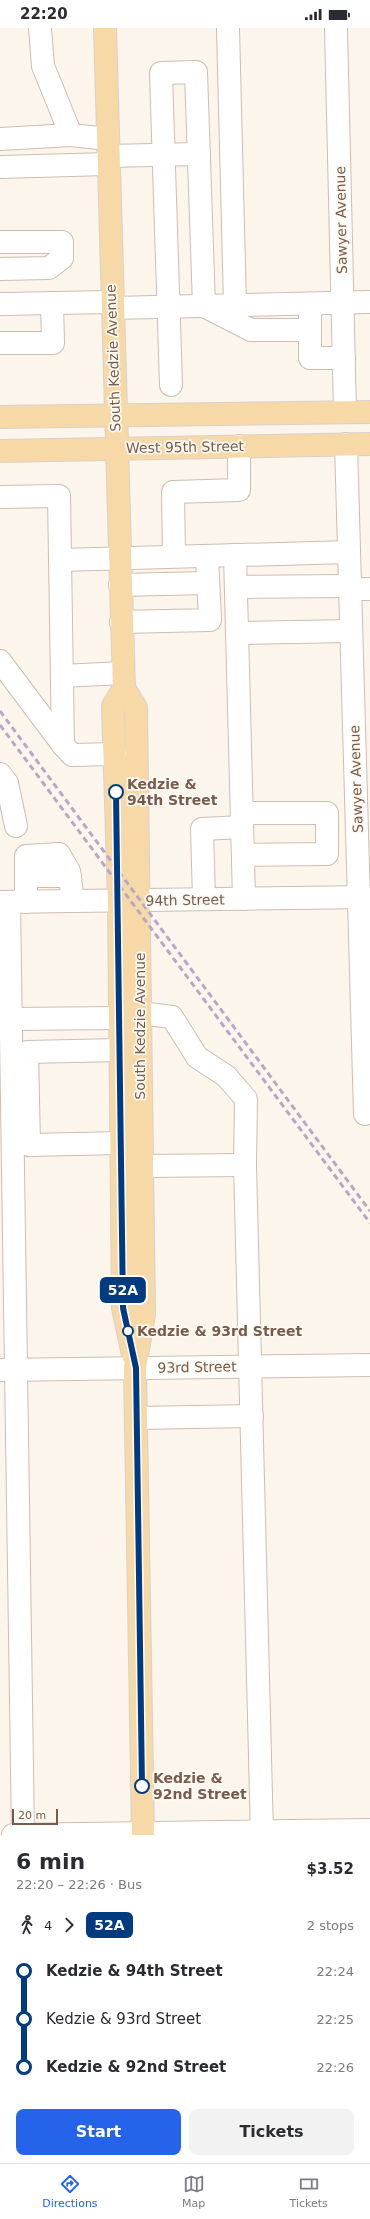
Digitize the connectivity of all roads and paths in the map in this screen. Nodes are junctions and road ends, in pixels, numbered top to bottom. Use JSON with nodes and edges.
{"nodes":[{"id":1,"x":40,"y":28,"type":"edge"},
{"id":2,"x":105,"y":28,"type":"edge"},
{"id":3,"x":228,"y":28,"type":"edge"},
{"id":4,"x":336,"y":28,"type":"edge"},
{"id":5,"x":71,"y":135,"type":"junction"},
{"id":6,"x":0,"y":139,"type":"edge"},
{"id":7,"x":108,"y":153,"type":"junction"},
{"id":8,"x":199,"y":154,"type":"junction"},
{"id":9,"x":164,"y":155,"type":"junction"},
{"id":10,"x":0,"y":167,"type":"edge"},
{"id":11,"x":0,"y":234,"type":"edge"},
{"id":12,"x":0,"y":242,"type":"edge"},
{"id":13,"x":43,"y":242,"type":"junction"},
{"id":14,"x":0,"y":269,"type":"edge"},
{"id":15,"x":370,"y":302,"type":"edge"},
{"id":16,"x":52,"y":303,"type":"junction"},
{"id":17,"x":343,"y":303,"type":"junction"},
{"id":18,"x":0,"y":304,"type":"edge"},
{"id":19,"x":310,"y":304,"type":"junction"},
{"id":20,"x":112,"y":305,"type":"junction"},
{"id":21,"x":235,"y":305,"type":"junction"},
{"id":22,"x":204,"y":306,"type":"junction"},
{"id":23,"x":169,"y":307,"type":"junction"},
{"id":24,"x":310,"y":330,"type":"junction"},
{"id":25,"x":0,"y":344,"type":"edge"},
{"id":26,"x":344,"y":358,"type":"junction"},
{"id":27,"x":170,"y":385,"type":"dead end"},
{"id":28,"x":345,"y":412,"type":"junction"},
{"id":29,"x":370,"y":412,"type":"edge"},
{"id":30,"x":115,"y":415,"type":"junction"},
{"id":31,"x":0,"y":417,"type":"edge"},
{"id":32,"x":346,"y":444,"type":"junction"},
{"id":33,"x":370,"y":444,"type":"edge"},
{"id":34,"x":240,"y":446,"type":"junction"},
{"id":35,"x":116,"y":449,"type":"junction"},
{"id":36,"x":0,"y":451,"type":"edge"},
{"id":37,"x":0,"y":497,"type":"edge"},
{"id":38,"x":349,"y":552,"type":"junction"},
{"id":39,"x":235,"y":555,"type":"junction"},
{"id":40,"x":174,"y":556,"type":"junction"},
{"id":41,"x":207,"y":556,"type":"junction"},
{"id":42,"x":119,"y":558,"type":"junction"},
{"id":43,"x":60,"y":560,"type":"junction"},
{"id":44,"x":208,"y":582,"type":"junction"},
{"id":45,"x":120,"y":585,"type":"junction"},
{"id":46,"x":236,"y":587,"type":"junction"},
{"id":47,"x":357,"y":588,"type":"edge"},
{"id":48,"x":121,"y":622,"type":"junction"},
{"id":49,"x":351,"y":631,"type":"junction"},
{"id":50,"x":237,"y":633,"type":"junction"},
{"id":51,"x":0,"y":661,"type":"edge"},
{"id":52,"x":62,"y":676,"type":"junction"},
{"id":53,"x":124,"y":681,"type":"junction"},
{"id":54,"x":63,"y":745,"type":"junction"},
{"id":55,"x":115,"y":754,"type":"junction"},
{"id":56,"x":0,"y":774,"type":"edge"},
{"id":57,"x":242,"y":820,"type":"junction"},
{"id":58,"x":16,"y":826,"type":"dead end"},
{"id":59,"x":243,"y":854,"type":"junction"},
{"id":60,"x":365,"y":897,"type":"edge"},
{"id":61,"x":204,"y":899,"type":"junction"},
{"id":62,"x":244,"y":899,"type":"junction"},
{"id":63,"x":129,"y":900,"type":"junction"},
{"id":64,"x":73,"y":901,"type":"junction"},
{"id":65,"x":12,"y":902,"type":"edge"},
{"id":66,"x":130,"y":1015,"type":"junction"},
{"id":67,"x":10,"y":1019,"type":"junction"},
{"id":68,"x":120,"y":1050,"type":"junction"},
{"id":69,"x":364,"y":1114,"type":"dead end"},
{"id":70,"x":121,"y":1143,"type":"junction"},
{"id":71,"x":245,"y":1165,"type":"junction"},
{"id":72,"x":142,"y":1166,"type":"junction"},
{"id":73,"x":370,"y":1365,"type":"edge"},
{"id":74,"x":251,"y":1366,"type":"junction"},
{"id":75,"x":136,"y":1368,"type":"junction"},
{"id":76,"x":8,"y":1369,"type":"edge"},
{"id":77,"x":252,"y":1416,"type":"junction"},
{"id":78,"x":136,"y":1418,"type":"junction"},
{"id":79,"x":370,"y":1830,"type":"edge"},
{"id":80,"x":262,"y":1833,"type":"edge"},
{"id":81,"x":143,"y":1834,"type":"edge"},
{"id":82,"x":13,"y":1835,"type":"edge"},
{"id":83,"x":23,"y":1835,"type":"edge"}],
"edges":[{"from":1,"to":5,"type":"street"},
{"from":2,"to":7,"type":"main road","name":"South Kedzie Avenue"},
{"from":3,"to":21,"type":"street"},
{"from":4,"to":17,"type":"street","name":"Sawyer Avenue"},
{"from":5,"to":6,"type":"street"},
{"from":5,"to":7,"type":"street"},
{"from":7,"to":9,"type":"street"},
{"from":7,"to":10,"type":"street"},
{"from":7,"to":20,"type":"main road","name":"South Kedzie Avenue"},
{"from":8,"to":9,"type":"street"},
{"from":8,"to":9,"type":"street"},
{"from":8,"to":22,"type":"street"},
{"from":9,"to":23,"type":"street"},
{"from":11,"to":13,"type":"street"},
{"from":12,"to":13,"type":"street"},
{"from":13,"to":14,"type":"street"},
{"from":15,"to":17,"type":"street"},
{"from":16,"to":18,"type":"street"},
{"from":16,"to":20,"type":"street"},
{"from":16,"to":25,"type":"street"},
{"from":17,"to":19,"type":"street"},
{"from":17,"to":26,"type":"street","name":"Sawyer Avenue"},
{"from":19,"to":21,"type":"street"},
{"from":19,"to":24,"type":"street"},
{"from":20,"to":23,"type":"street"},
{"from":20,"to":30,"type":"main road","name":"South Kedzie Avenue"},
{"from":21,"to":22,"type":"street"},
{"from":22,"to":23,"type":"street"},
{"from":22,"to":24,"type":"street"},
{"from":23,"to":27,"type":"street"},
{"from":24,"to":26,"type":"street"},
{"from":26,"to":28,"type":"street","name":"Sawyer Avenue"},
{"from":28,"to":29,"type":"main road"},
{"from":28,"to":30,"type":"main road"},
{"from":30,"to":31,"type":"main road"},
{"from":30,"to":35,"type":"main road","name":"South Kedzie Avenue"},
{"from":32,"to":33,"type":"main road","name":"West 95th Street"},
{"from":32,"to":34,"type":"main road","name":"West 95th Street"},
{"from":32,"to":38,"type":"street","name":"Sawyer Avenue"},
{"from":34,"to":35,"type":"main road","name":"West 95th Street"},
{"from":34,"to":40,"type":"street"},
{"from":35,"to":36,"type":"main road","name":"West 95th Street"},
{"from":35,"to":42,"type":"main road","name":"South Kedzie Avenue"},
{"from":37,"to":43,"type":"street"},
{"from":38,"to":39,"type":"street"},
{"from":38,"to":47,"type":"street","name":"Sawyer Avenue"},
{"from":39,"to":41,"type":"street"},
{"from":39,"to":46,"type":"street"},
{"from":40,"to":41,"type":"street"},
{"from":40,"to":42,"type":"street"},
{"from":41,"to":44,"type":"street"},
{"from":42,"to":43,"type":"street"},
{"from":42,"to":45,"type":"main road","name":"South Kedzie Avenue"},
{"from":43,"to":52,"type":"street"},
{"from":44,"to":45,"type":"street"},
{"from":44,"to":48,"type":"street"},
{"from":45,"to":48,"type":"main road","name":"South Kedzie Avenue"},
{"from":46,"to":47,"type":"street"},
{"from":46,"to":50,"type":"street"},
{"from":47,"to":49,"type":"street","name":"Sawyer Avenue"},
{"from":48,"to":53,"type":"main road","name":"South Kedzie Avenue"},
{"from":49,"to":50,"type":"street"},
{"from":49,"to":60,"type":"street","name":"Sawyer Avenue"},
{"from":50,"to":57,"type":"street"},
{"from":51,"to":54,"type":"street"},
{"from":52,"to":53,"type":"street"},
{"from":52,"to":54,"type":"street"},
{"from":53,"to":55,"type":"main road","name":"South Kedzie Avenue"},
{"from":53,"to":63,"type":"main road","name":"South Kedzie Avenue"},
{"from":54,"to":55,"type":"street"},
{"from":55,"to":63,"type":"main road","name":"South Kedzie Avenue"},
{"from":56,"to":58,"type":"street"},
{"from":57,"to":59,"type":"street"},
{"from":57,"to":59,"type":"street"},
{"from":57,"to":61,"type":"street"},
{"from":59,"to":62,"type":"street"},
{"from":60,"to":62,"type":"street","name":"94th Street"},
{"from":60,"to":69,"type":"street","name":"Sawyer Avenue"},
{"from":61,"to":62,"type":"street","name":"94th Street"},
{"from":61,"to":63,"type":"street","name":"94th Street"},
{"from":63,"to":64,"type":"street","name":"94th Street"},
{"from":63,"to":66,"type":"main road","name":"South Kedzie Avenue"},
{"from":64,"to":65,"type":"street","name":"94th Street"},
{"from":64,"to":65,"type":"street"},
{"from":65,"to":67,"type":"street"},
{"from":66,"to":67,"type":"street"},
{"from":66,"to":68,"type":"main road","name":"South Kedzie Avenue"},
{"from":66,"to":71,"type":"street"},
{"from":66,"to":72,"type":"main road","name":"South Kedzie Avenue"},
{"from":67,"to":76,"type":"street"},
{"from":68,"to":70,"type":"main road","name":"South Kedzie Avenue"},
{"from":68,"to":70,"type":"street"},
{"from":70,"to":75,"type":"main road","name":"South Kedzie Avenue"},
{"from":71,"to":72,"type":"street"},
{"from":71,"to":74,"type":"street"},
{"from":72,"to":75,"type":"main road","name":"South Kedzie Avenue"},
{"from":73,"to":74,"type":"street","name":"93rd Street"},
{"from":74,"to":75,"type":"street","name":"93rd Street"},
{"from":74,"to":77,"type":"street"},
{"from":75,"to":76,"type":"street","name":"93rd Street"},
{"from":75,"to":78,"type":"main road","name":"South Kedzie Avenue"},
{"from":76,"to":83,"type":"street"},
{"from":77,"to":78,"type":"street"},
{"from":77,"to":80,"type":"street"},
{"from":78,"to":81,"type":"main road","name":"South Kedzie Avenue"},
{"from":79,"to":80,"type":"street"},
{"from":80,"to":81,"type":"street"},
{"from":81,"to":83,"type":"street"},
{"from":82,"to":83,"type":"street"}]}
